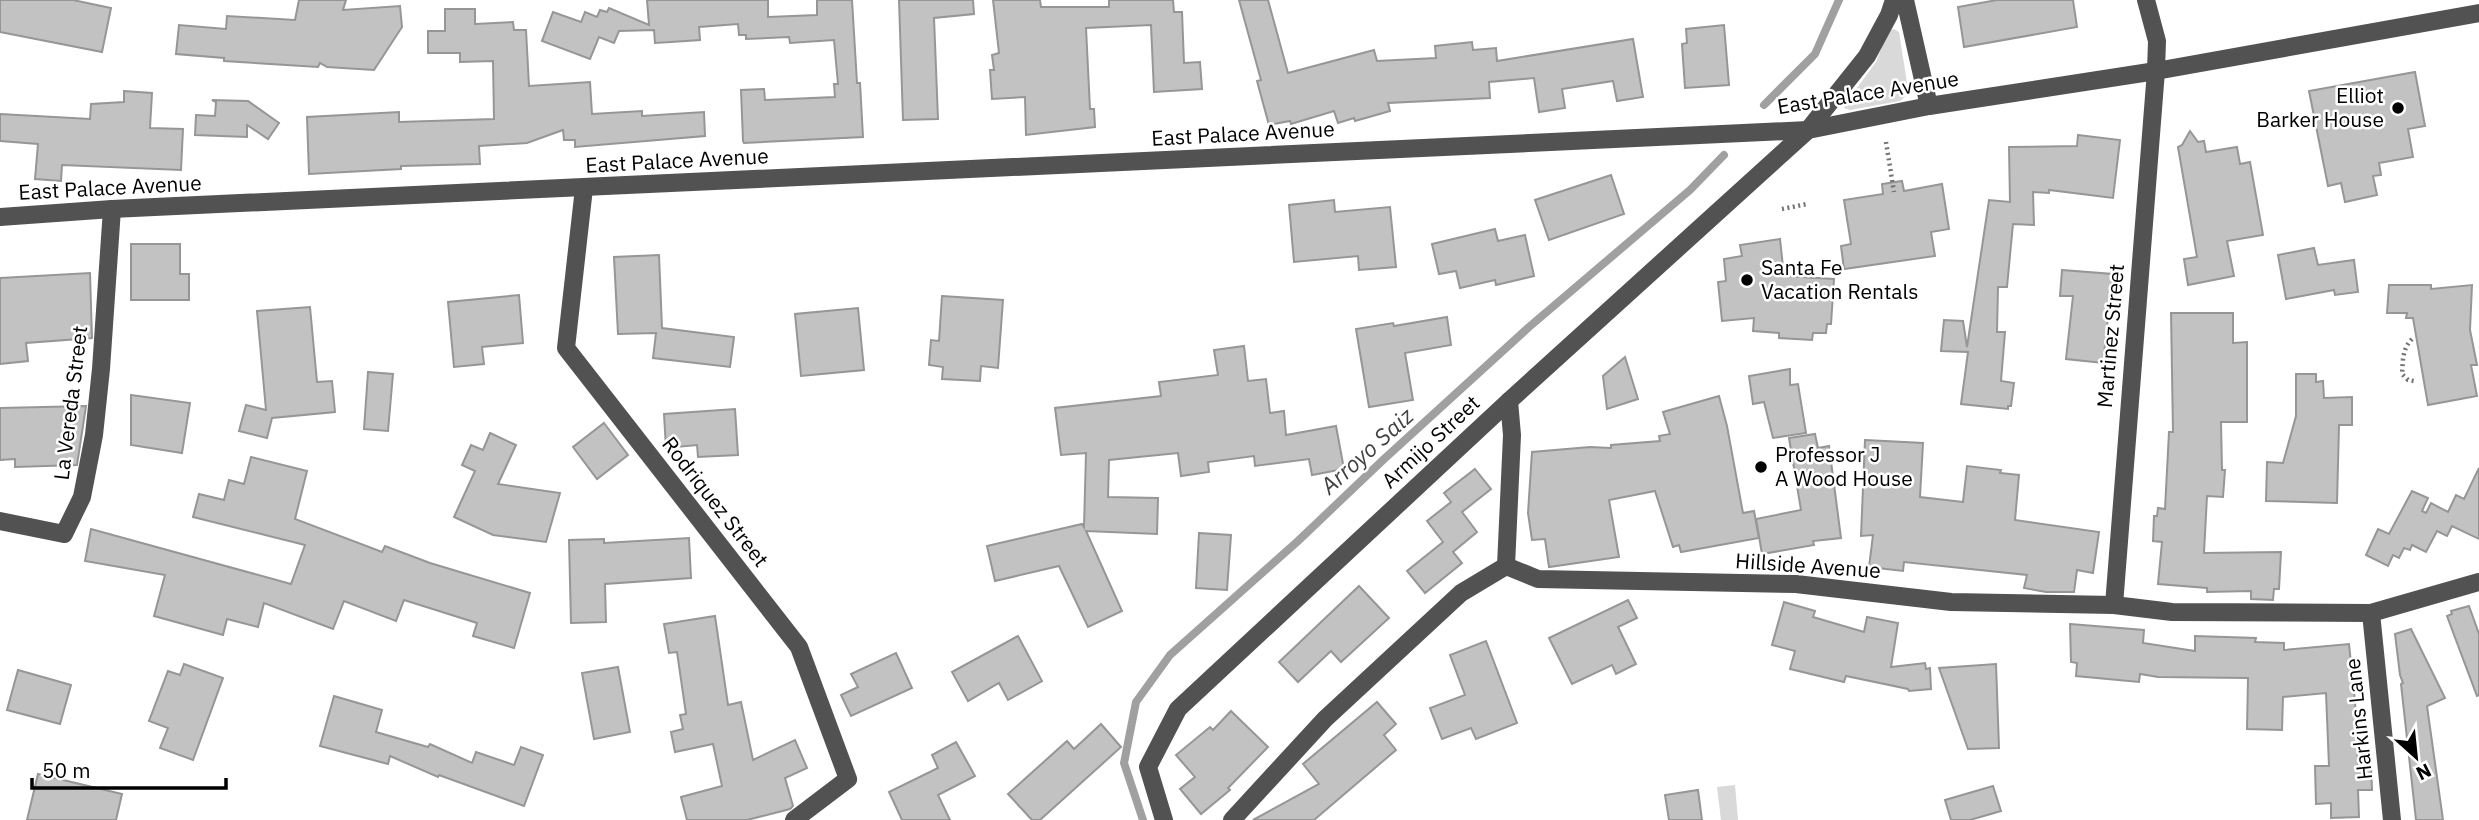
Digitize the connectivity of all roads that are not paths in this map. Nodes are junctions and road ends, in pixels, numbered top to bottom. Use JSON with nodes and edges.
{"nodes":[{"id":1,"x":1894,"y":0,"type":"edge"},
{"id":2,"x":1905,"y":0,"type":"edge"},
{"id":3,"x":2146,"y":0,"type":"edge"},
{"id":4,"x":2479,"y":13,"type":"edge"},
{"id":5,"x":2156,"y":71,"type":"junction"},
{"id":6,"x":1929,"y":106,"type":"junction"},
{"id":7,"x":1808,"y":130,"type":"junction"},
{"id":8,"x":584,"y":188,"type":"junction"},
{"id":9,"x":112,"y":209,"type":"junction"},
{"id":10,"x":0,"y":217,"type":"edge"},
{"id":11,"x":1509,"y":401,"type":"junction"},
{"id":12,"x":0,"y":521,"type":"edge"},
{"id":13,"x":1506,"y":566,"type":"junction"},
{"id":14,"x":2479,"y":582,"type":"edge"},
{"id":15,"x":2114,"y":605,"type":"junction"},
{"id":16,"x":2371,"y":613,"type":"junction"},
{"id":17,"x":794,"y":820,"type":"edge"},
{"id":18,"x":1164,"y":820,"type":"edge"},
{"id":19,"x":1232,"y":820,"type":"edge"},
{"id":20,"x":2392,"y":820,"type":"edge"}],
"edges":[{"from":1,"to":7,"type":"street","name":"Armijo Street"},
{"from":2,"to":6,"type":"street"},
{"from":3,"to":5,"type":"street","name":"Martinez Street"},
{"from":4,"to":5,"type":"street","name":"East Palace Avenue"},
{"from":5,"to":6,"type":"street","name":"East Palace Avenue"},
{"from":5,"to":15,"type":"street","name":"Martinez Street"},
{"from":6,"to":7,"type":"street","name":"East Palace Avenue"},
{"from":7,"to":8,"type":"street","name":"East Palace Avenue"},
{"from":7,"to":11,"type":"street","name":"Armijo Street"},
{"from":8,"to":9,"type":"street","name":"East Palace Avenue"},
{"from":8,"to":17,"type":"street","name":"Rodriquez Street"},
{"from":9,"to":10,"type":"street","name":"East Palace Avenue"},
{"from":9,"to":12,"type":"street","name":"La Vereda Street"},
{"from":11,"to":13,"type":"street"},
{"from":11,"to":18,"type":"street","name":"Armijo Street"},
{"from":13,"to":15,"type":"street","name":"Hillside Avenue"},
{"from":13,"to":19,"type":"street"},
{"from":14,"to":16,"type":"street","name":"Hillside Avenue"},
{"from":15,"to":16,"type":"street","name":"Hillside Avenue"},
{"from":16,"to":20,"type":"street","name":"Harkins Lane"}]}
